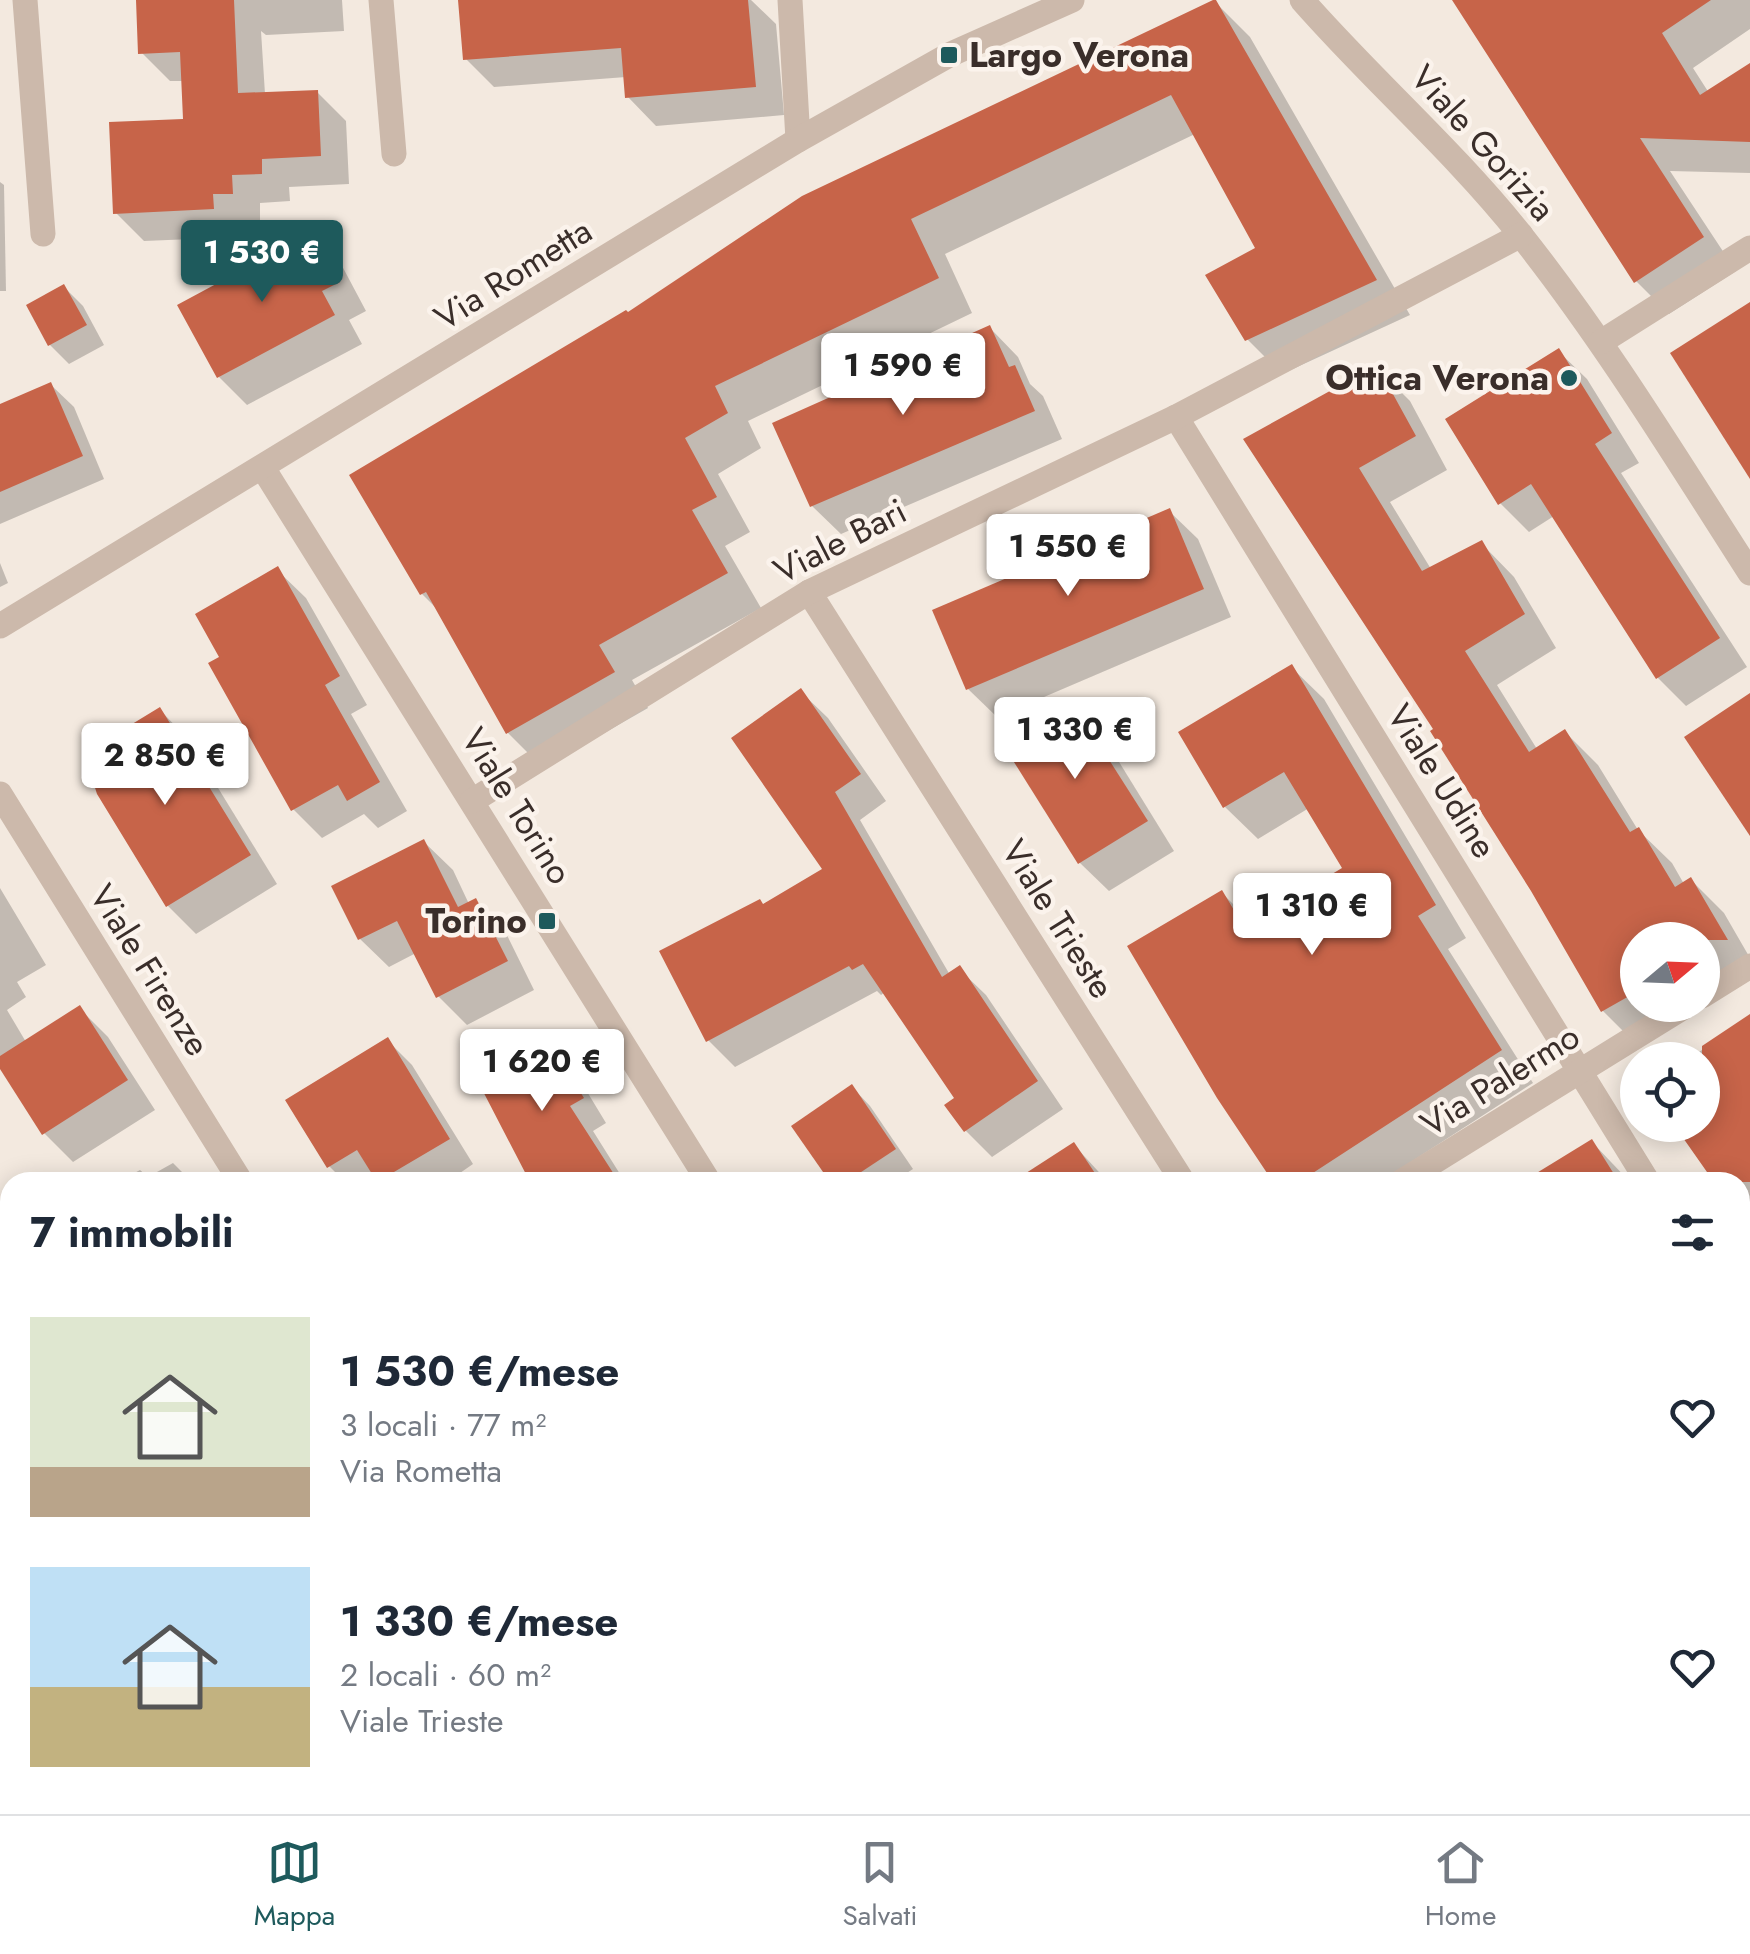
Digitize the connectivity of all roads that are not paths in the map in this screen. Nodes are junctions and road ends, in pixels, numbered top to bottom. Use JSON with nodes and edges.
{"nodes":[{"id":1,"x":25,"y":0,"type":"edge"},
{"id":2,"x":382,"y":0,"type":"edge"},
{"id":3,"x":790,"y":0,"type":"edge"},
{"id":4,"x":1072,"y":0,"type":"edge"},
{"id":5,"x":1302,"y":0,"type":"edge"},
{"id":6,"x":798,"y":140,"type":"junction"},
{"id":7,"x":394,"y":154,"type":"dead end"},
{"id":8,"x":43,"y":234,"type":"dead end"},
{"id":9,"x":1520,"y":235,"type":"junction"},
{"id":10,"x":1750,"y":248,"type":"edge"},
{"id":11,"x":1602,"y":342,"type":"junction"},
{"id":12,"x":1176,"y":417,"type":"junction"},
{"id":13,"x":263,"y":468,"type":"junction"},
{"id":14,"x":1750,"y":573,"type":"edge"},
{"id":15,"x":809,"y":592,"type":"junction"},
{"id":16,"x":0,"y":626,"type":"edge"},
{"id":17,"x":0,"y":794,"type":"edge"},
{"id":18,"x":472,"y":801,"type":"junction"},
{"id":19,"x":1750,"y":966,"type":"edge"},
{"id":20,"x":1720,"y":985,"type":"edge"},
{"id":21,"x":1661,"y":1022,"type":"edge"},
{"id":22,"x":1580,"y":1072,"type":"junction"},
{"id":23,"x":235,"y":1172,"type":"edge"},
{"id":24,"x":703,"y":1172,"type":"edge"},
{"id":25,"x":1177,"y":1172,"type":"edge"},
{"id":26,"x":1416,"y":1172,"type":"edge"},
{"id":27,"x":1642,"y":1172,"type":"edge"}],
"edges":[{"from":1,"to":8,"type":"street"},
{"from":2,"to":7,"type":"street"},
{"from":3,"to":6,"type":"street"},
{"from":4,"to":6,"type":"street","name":"Via Rometta"},
{"from":5,"to":9,"type":"street","name":"Viale Gorizia"},
{"from":6,"to":13,"type":"street","name":"Via Rometta"},
{"from":9,"to":11,"type":"street","name":"Viale Gorizia"},
{"from":9,"to":12,"type":"street","name":"Viale Bari"},
{"from":10,"to":11,"type":"street"},
{"from":11,"to":14,"type":"street","name":"Viale Gorizia"},
{"from":12,"to":15,"type":"street","name":"Viale Bari"},
{"from":12,"to":22,"type":"street","name":"Viale Udine"},
{"from":13,"to":16,"type":"street","name":"Via Rometta"},
{"from":13,"to":18,"type":"street","name":"Viale Torino"},
{"from":15,"to":18,"type":"street","name":"Viale Bari"},
{"from":15,"to":25,"type":"street","name":"Viale Trieste"},
{"from":17,"to":23,"type":"street","name":"Viale Firenze"},
{"from":18,"to":24,"type":"street","name":"Viale Torino"},
{"from":19,"to":20,"type":"street"},
{"from":21,"to":22,"type":"street","name":"Via Palermo"},
{"from":22,"to":26,"type":"street","name":"Via Palermo"},
{"from":22,"to":27,"type":"street","name":"Viale Udine"}]}
